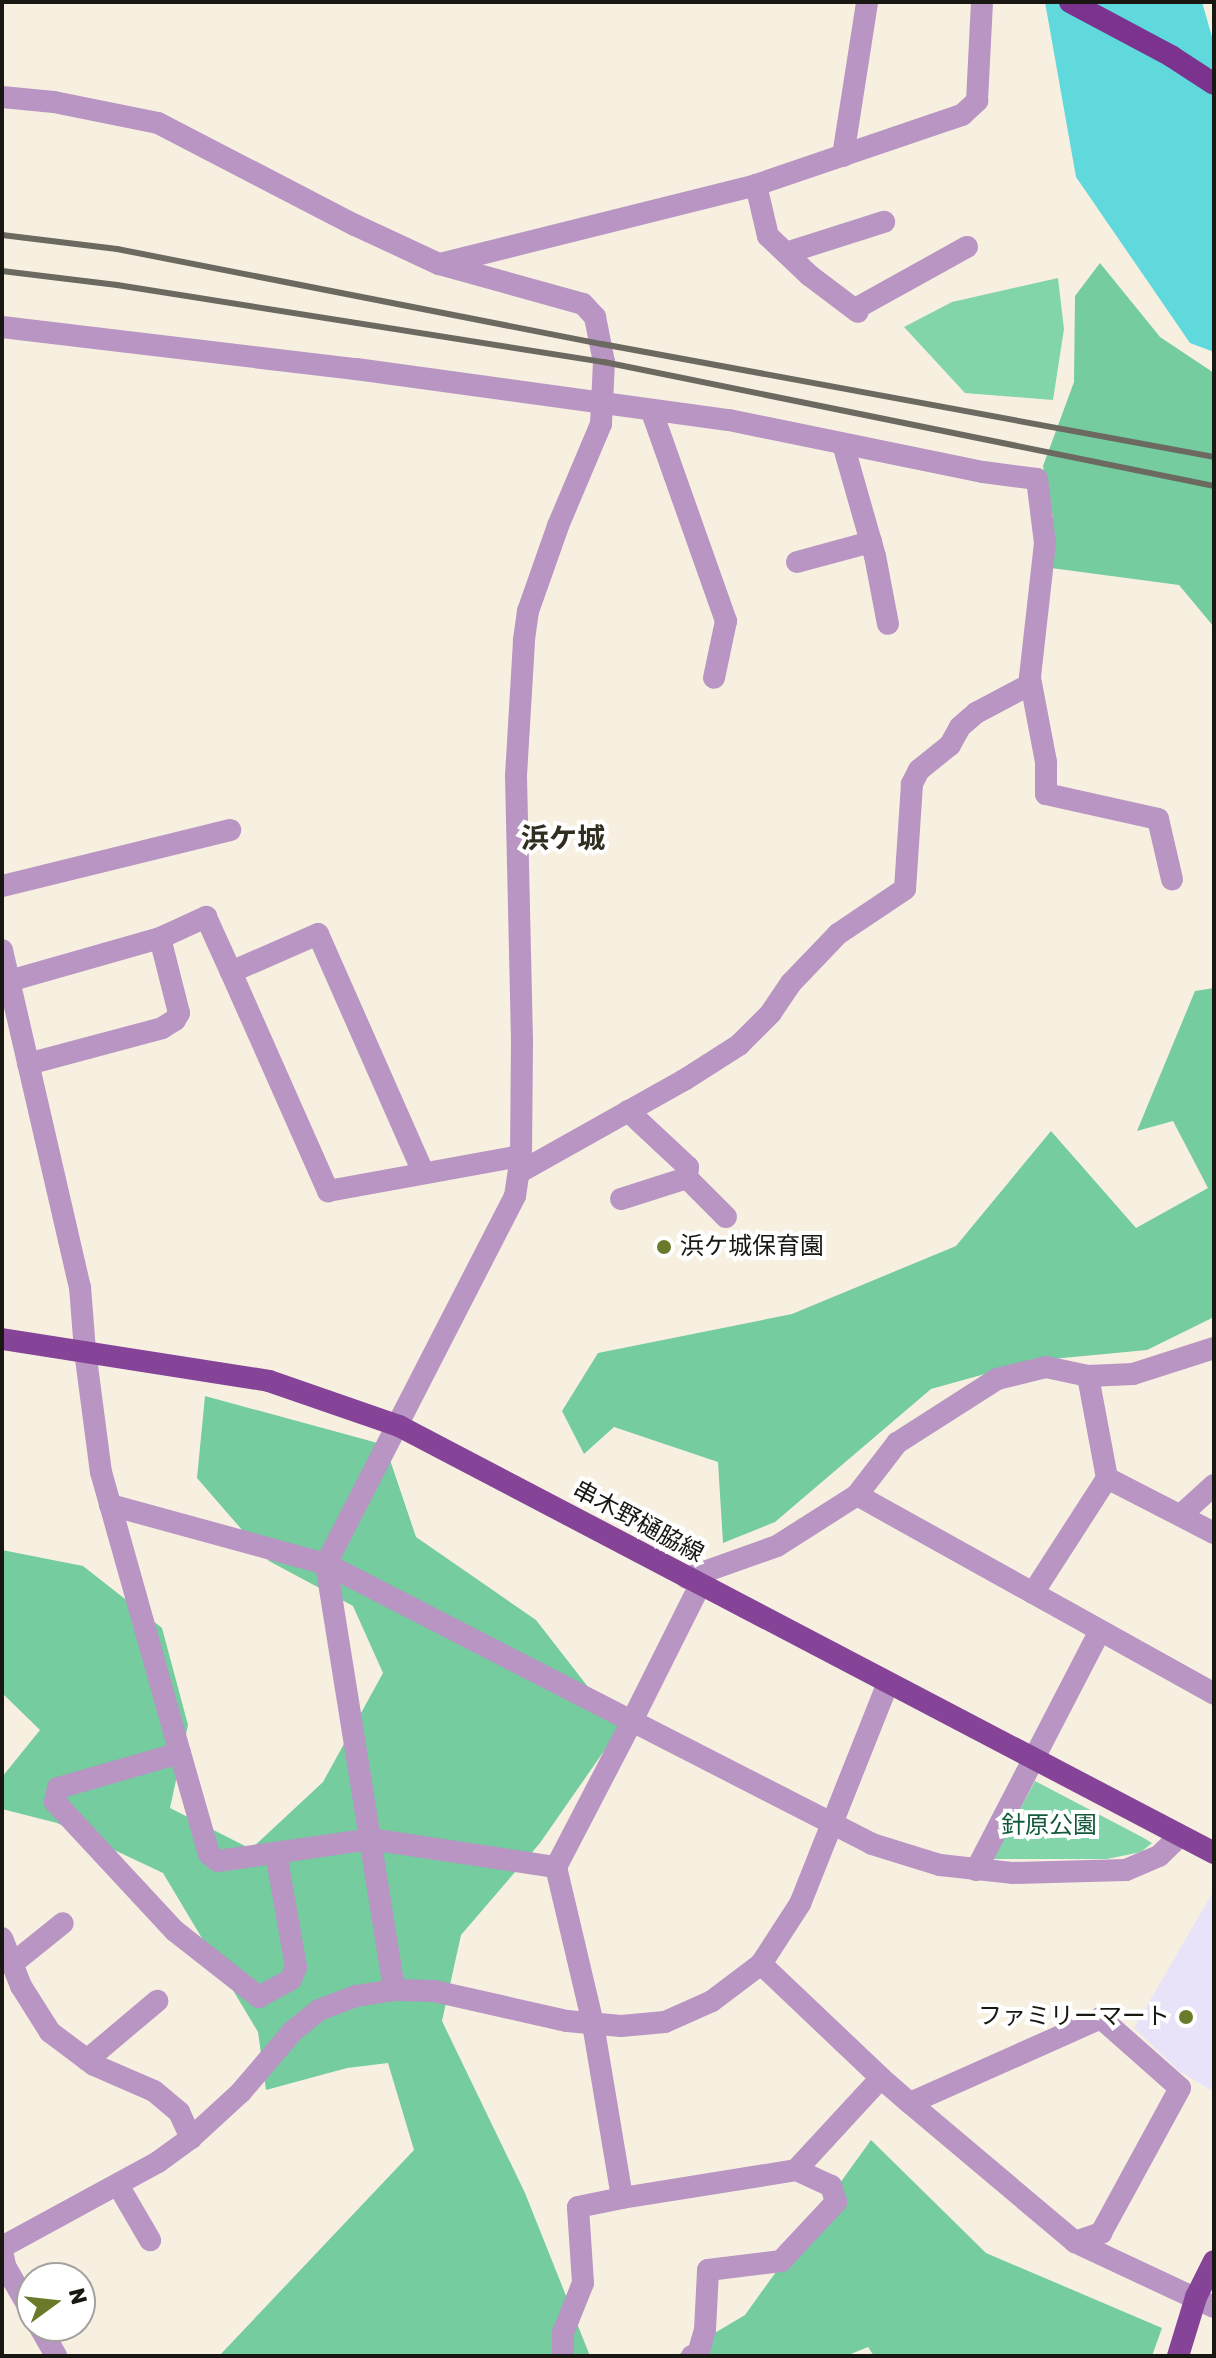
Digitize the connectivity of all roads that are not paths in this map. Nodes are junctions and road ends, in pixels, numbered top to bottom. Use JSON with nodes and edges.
{"nodes":[{"id":1,"x":867,"y":2,"type":"edge"},
{"id":2,"x":982,"y":2,"type":"edge"},
{"id":3,"x":1070,"y":2,"type":"edge"},
{"id":4,"x":1214,"y":84,"type":"edge"},
{"id":5,"x":2,"y":97,"type":"edge"},
{"id":6,"x":843,"y":156,"type":"junction"},
{"id":7,"x":756,"y":185,"type":"junction"},
{"id":8,"x":884,"y":222,"type":"dead end"},
{"id":9,"x":967,"y":247,"type":"dead end"},
{"id":10,"x":786,"y":253,"type":"junction"},
{"id":11,"x":439,"y":264,"type":"junction"},
{"id":12,"x":2,"y":327,"type":"edge"},
{"id":13,"x":603,"y":402,"type":"junction"},
{"id":14,"x":652,"y":412,"type":"junction"},
{"id":15,"x":843,"y":444,"type":"junction"},
{"id":16,"x":871,"y":542,"type":"junction"},
{"id":17,"x":797,"y":562,"type":"dead end"},
{"id":18,"x":888,"y":624,"type":"dead end"},
{"id":19,"x":714,"y":678,"type":"dead end"},
{"id":20,"x":1030,"y":678,"type":"junction"},
{"id":21,"x":230,"y":830,"type":"dead end"},
{"id":22,"x":1172,"y":879,"type":"dead end"},
{"id":23,"x":2,"y":886,"type":"edge"},
{"id":24,"x":160,"y":938,"type":"junction"},
{"id":25,"x":2,"y":950,"type":"edge"},
{"id":26,"x":231,"y":972,"type":"junction"},
{"id":27,"x":9,"y":981,"type":"junction"},
{"id":28,"x":28,"y":1064,"type":"junction"},
{"id":29,"x":628,"y":1111,"type":"junction"},
{"id":30,"x":520,"y":1164,"type":"junction"},
{"id":31,"x":423,"y":1172,"type":"junction"},
{"id":32,"x":687,"y":1178,"type":"junction"},
{"id":33,"x":621,"y":1199,"type":"dead end"},
{"id":34,"x":726,"y":1217,"type":"dead end"},
{"id":35,"x":2,"y":1339,"type":"edge"},
{"id":36,"x":1214,"y":1348,"type":"edge"},
{"id":37,"x":85,"y":1351,"type":"junction"},
{"id":38,"x":1088,"y":1376,"type":"junction"},
{"id":39,"x":399,"y":1426,"type":"junction"},
{"id":40,"x":1107,"y":1478,"type":"junction"},
{"id":41,"x":1214,"y":1485,"type":"edge"},
{"id":42,"x":857,"y":1495,"type":"junction"},
{"id":43,"x":110,"y":1505,"type":"junction"},
{"id":44,"x":1181,"y":1515,"type":"junction"},
{"id":45,"x":1214,"y":1533,"type":"edge"},
{"id":46,"x":326,"y":1564,"type":"junction"},
{"id":47,"x":694,"y":1581,"type":"junction"},
{"id":48,"x":1033,"y":1593,"type":"junction"},
{"id":49,"x":1100,"y":1631,"type":"junction"},
{"id":50,"x":888,"y":1683,"type":"junction"},
{"id":51,"x":1214,"y":1694,"type":"edge"},
{"id":52,"x":632,"y":1721,"type":"junction"},
{"id":53,"x":180,"y":1753,"type":"junction"},
{"id":54,"x":1033,"y":1760,"type":"junction"},
{"id":55,"x":834,"y":1825,"type":"junction"},
{"id":56,"x":1180,"y":1836,"type":"junction"},
{"id":57,"x":370,"y":1839,"type":"junction"},
{"id":58,"x":276,"y":1853,"type":"junction"},
{"id":59,"x":1214,"y":1853,"type":"edge"},
{"id":60,"x":556,"y":1867,"type":"junction"},
{"id":61,"x":976,"y":1870,"type":"junction"},
{"id":62,"x":63,"y":1923,"type":"dead end"},
{"id":63,"x":2,"y":1938,"type":"edge"},
{"id":64,"x":12,"y":1964,"type":"junction"},
{"id":65,"x":761,"y":1964,"type":"junction"},
{"id":66,"x":394,"y":1990,"type":"junction"},
{"id":67,"x":157,"y":2001,"type":"dead end"},
{"id":68,"x":593,"y":2024,"type":"junction"},
{"id":69,"x":87,"y":2060,"type":"junction"},
{"id":70,"x":881,"y":2078,"type":"junction"},
{"id":71,"x":910,"y":2103,"type":"junction"},
{"id":72,"x":191,"y":2138,"type":"junction"},
{"id":73,"x":796,"y":2170,"type":"junction"},
{"id":74,"x":118,"y":2185,"type":"junction"},
{"id":75,"x":622,"y":2198,"type":"junction"},
{"id":76,"x":150,"y":2240,"type":"dead end"},
{"id":77,"x":1075,"y":2242,"type":"junction"},
{"id":78,"x":2,"y":2249,"type":"edge"},
{"id":79,"x":1214,"y":2261,"type":"edge"},
{"id":80,"x":16,"y":2285,"type":"edge"},
{"id":81,"x":1205,"y":2302,"type":"edge"},
{"id":82,"x":563,"y":2356,"type":"edge"},
{"id":83,"x":692,"y":2356,"type":"edge"},
{"id":84,"x":1178,"y":2356,"type":"edge"}],
"edges":[{"from":1,"to":6,"type":"street"},
{"from":2,"to":6,"type":"street"},
{"from":3,"to":4,"type":"highway"},
{"from":5,"to":11,"type":"street"},
{"from":6,"to":7,"type":"street"},
{"from":7,"to":10,"type":"street"},
{"from":7,"to":11,"type":"street"},
{"from":8,"to":10,"type":"street"},
{"from":9,"to":10,"type":"street"},
{"from":11,"to":13,"type":"street"},
{"from":12,"to":13,"type":"street"},
{"from":13,"to":14,"type":"street"},
{"from":13,"to":30,"type":"street"},
{"from":14,"to":15,"type":"street"},
{"from":14,"to":19,"type":"street"},
{"from":15,"to":16,"type":"street"},
{"from":15,"to":20,"type":"street"},
{"from":16,"to":17,"type":"street"},
{"from":16,"to":18,"type":"street"},
{"from":20,"to":22,"type":"street"},
{"from":20,"to":29,"type":"street"},
{"from":21,"to":23,"type":"street"},
{"from":24,"to":26,"type":"street"},
{"from":24,"to":27,"type":"street"},
{"from":24,"to":28,"type":"street"},
{"from":25,"to":27,"type":"street"},
{"from":26,"to":31,"type":"street"},
{"from":26,"to":31,"type":"street"},
{"from":27,"to":28,"type":"street"},
{"from":28,"to":37,"type":"street"},
{"from":29,"to":30,"type":"street"},
{"from":29,"to":32,"type":"street"},
{"from":30,"to":31,"type":"street"},
{"from":30,"to":39,"type":"street"},
{"from":32,"to":33,"type":"street"},
{"from":32,"to":34,"type":"street"},
{"from":35,"to":37,"type":"main road","name":"串木野樋脇線"},
{"from":36,"to":38,"type":"street"},
{"from":37,"to":39,"type":"main road","name":"串木野樋脇線"},
{"from":37,"to":43,"type":"street"},
{"from":38,"to":40,"type":"street"},
{"from":38,"to":42,"type":"street"},
{"from":39,"to":46,"type":"street"},
{"from":39,"to":47,"type":"main road","name":"串木野樋脇線"},
{"from":40,"to":44,"type":"street"},
{"from":40,"to":48,"type":"street"},
{"from":41,"to":44,"type":"street"},
{"from":42,"to":47,"type":"street"},
{"from":42,"to":48,"type":"street"},
{"from":43,"to":46,"type":"street"},
{"from":43,"to":53,"type":"street"},
{"from":44,"to":45,"type":"street"},
{"from":46,"to":52,"type":"street"},
{"from":46,"to":57,"type":"street"},
{"from":47,"to":50,"type":"main road","name":"串木野樋脇線"},
{"from":47,"to":52,"type":"street"},
{"from":48,"to":49,"type":"street"},
{"from":49,"to":51,"type":"street"},
{"from":49,"to":54,"type":"street"},
{"from":50,"to":54,"type":"main road","name":"串木野樋脇線"},
{"from":50,"to":55,"type":"street"},
{"from":52,"to":55,"type":"street"},
{"from":52,"to":60,"type":"street"},
{"from":53,"to":58,"type":"street"},
{"from":53,"to":58,"type":"street"},
{"from":54,"to":56,"type":"main road","name":"串木野樋脇線"},
{"from":54,"to":61,"type":"street"},
{"from":55,"to":61,"type":"street"},
{"from":55,"to":65,"type":"street"},
{"from":56,"to":59,"type":"main road","name":"串木野樋脇線"},
{"from":56,"to":61,"type":"street"},
{"from":57,"to":58,"type":"street"},
{"from":57,"to":60,"type":"street"},
{"from":57,"to":66,"type":"street"},
{"from":60,"to":68,"type":"street"},
{"from":62,"to":64,"type":"street"},
{"from":63,"to":64,"type":"street"},
{"from":64,"to":69,"type":"street"},
{"from":65,"to":68,"type":"street"},
{"from":65,"to":70,"type":"street"},
{"from":66,"to":68,"type":"street"},
{"from":66,"to":72,"type":"street"},
{"from":67,"to":69,"type":"street"},
{"from":68,"to":75,"type":"street"},
{"from":69,"to":72,"type":"street"},
{"from":70,"to":71,"type":"street"},
{"from":70,"to":73,"type":"street"},
{"from":71,"to":77,"type":"street"},
{"from":71,"to":77,"type":"street"},
{"from":72,"to":74,"type":"street"},
{"from":73,"to":75,"type":"street"},
{"from":73,"to":83,"type":"street"},
{"from":74,"to":76,"type":"street"},
{"from":74,"to":78,"type":"street"},
{"from":75,"to":82,"type":"street"},
{"from":77,"to":81,"type":"street"},
{"from":78,"to":80,"type":"street"},
{"from":79,"to":81,"type":"main road"},
{"from":81,"to":84,"type":"main road"}]}
